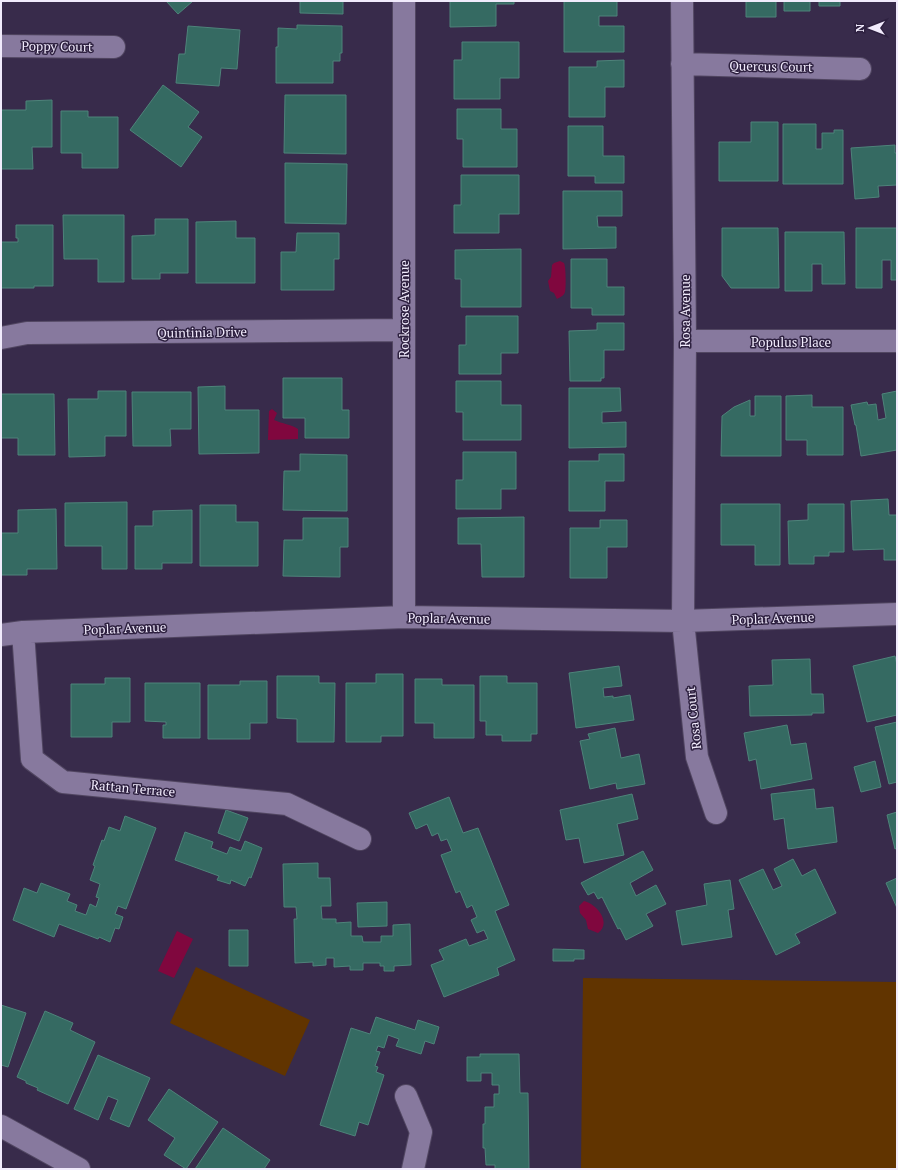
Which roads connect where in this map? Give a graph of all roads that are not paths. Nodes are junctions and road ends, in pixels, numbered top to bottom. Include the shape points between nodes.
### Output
1 (404, 1) edge
2 (682, 1) edge
3 (1, 46) edge
4 (114, 47) dead end
5 (682, 64) junction
6 (860, 69) dead end
7 (404, 330) junction
8 (1, 338) edge
9 (685, 341) junction
10 (897, 341) edge
11 (897, 614) edge
12 (404, 617) junction
13 (683, 620) junction
14 (23, 632) junction
15 (1, 635) edge
16 (716, 813) dead end
17 (360, 840) dead end
18 (406, 1096) dead end
19 (1, 1126) edge
20 (79, 1169) edge
21 (413, 1169) edge

1 - 7 street, Rockrose Avenue
2 - 5 street, Rosa Avenue
3 - 4 street, Poppy Court
5 - 6 street, Quercus Court
5 - 9 street, Rosa Avenue
7 - 8 street, Quintinia Drive via 27,334
7 - 12 street, Rockrose Avenue
9 - 10 street, Populus Place
9 - 13 street, Rosa Avenue
11 - 13 street, Poplar Avenue
12 - 13 street, Poplar Avenue
12 - 14 street, Poplar Avenue
13 - 16 street, Rosa Court via 697,758
14 - 15 street, Poplar Avenue
14 - 17 street, Rattan Terrace via 32,759 63,782 287,804
18 - 21 street via 421,1132
19 - 20 street

